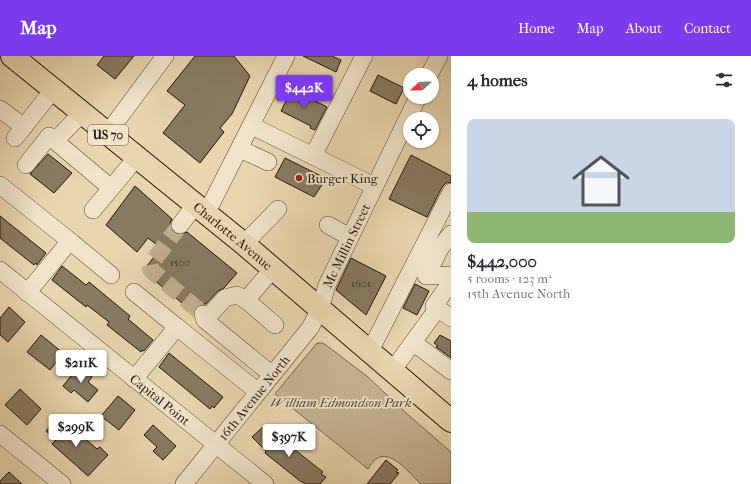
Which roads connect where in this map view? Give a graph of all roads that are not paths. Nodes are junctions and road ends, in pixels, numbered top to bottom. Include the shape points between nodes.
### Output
1 (5, 56) edge
2 (12, 56) edge
3 (165, 56) edge
4 (286, 56) edge
5 (364, 56) edge
6 (439, 56) edge
7 (0, 62) edge
8 (433, 68) edge
9 (53, 90) junction
10 (415, 104) edge
11 (0, 109) edge
12 (81, 114) junction
13 (252, 126) junction
14 (107, 134) junction
15 (55, 141) junction
16 (240, 149) junction
17 (313, 156) junction
18 (137, 157) junction
19 (268, 162) dead end
20 (26, 165) dead end
21 (0, 185) edge
22 (374, 186) junction
23 (111, 188) junction
24 (451, 192) edge
25 (201, 208) junction
26 (278, 209) dead end
27 (93, 210) dead end
28 (180, 225) tunnel mouth
29 (328, 225) dead end
30 (451, 234) edge
31 (350, 237) junction
32 (70, 241) junction
33 (244, 244) junction
34 (273, 269) junction
35 (0, 270) edge
36 (111, 275) dead end
37 (451, 275) edge
38 (451, 282) edge
39 (134, 292) dead end
40 (27, 293) junction
41 (246, 300) junction
42 (320, 309) junction
43 (444, 313) edge
44 (275, 325) dead end
45 (177, 326) junction
46 (414, 343) junction
47 (370, 351) junction
48 (392, 371) junction
49 (451, 371) edge
50 (271, 374) junction
51 (134, 379) junction
52 (257, 391) junction
53 (451, 421) edge
54 (0, 434) edge
55 (216, 445) junction
56 (62, 484) edge
57 (184, 484) edge
58 (265, 484) edge

1 - 7 street
2 - 9 main road, Charlotte Avenue / US 70
3 - 14 street
4 - 13 street
5 - 17 street
6 - 8 street
9 - 11 street via 20,133
9 - 12 main road, Charlotte Avenue / US 70
10 - 22 street, Mc Millin Street
12 - 14 main road, Charlotte Avenue / US 70
12 - 15 street
13 - 16 street
13 - 17 street
14 - 18 main road, Charlotte Avenue / US 70
15 - 20 street via 49,136
15 - 23 street
16 - 19 street
16 - 25 street
17 - 22 street
18 - 23 street
18 - 25 main road, Charlotte Avenue / US 70
21 - 32 street
22 - 31 street, Mc Millin Street
23 - 27 street
24 - 47 street
25 - 28 street
25 - 33 main road, Charlotte Avenue / US 70
26 - 33 street
29 - 31 street
30 - 37 street via 426,276
31 - 42 street, Mc Millin Street via 327,285
32 - 36 street
32 - 40 street
33 - 34 main road, Charlotte Avenue / US 70
34 - 41 street
34 - 42 main road, Charlotte Avenue / US 70
35 - 40 street, Capital Point
38 - 43 street via 434,306
39 - 45 street
40 - 51 street, Capital Point
41 - 44 street
41 - 50 street via 237,295 225,298 204,317
42 - 47 main road, Charlotte Avenue / US 70
42 - 50 street, 16th Avenue North via 310,328
43 - 46 street
45 - 51 street
45 - 52 street
46 - 48 street
46 - 49 street
47 - 48 main road, Charlotte Avenue / US 70
48 - 53 main road, Charlotte Avenue / US 70
50 - 52 street, 16th Avenue North
51 - 55 street, Capital Point
52 - 55 street, 16th Avenue North
54 - 56 street
55 - 57 street, 16th Avenue North
55 - 58 street, Capital Point

